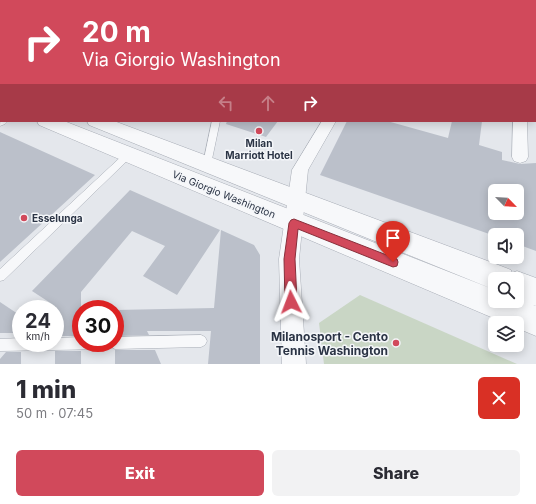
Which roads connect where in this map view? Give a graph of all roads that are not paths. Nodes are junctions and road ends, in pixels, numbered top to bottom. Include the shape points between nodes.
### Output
1 (48, 122) edge
2 (101, 122) edge
3 (216, 122) edge
4 (328, 122) edge
5 (520, 122) edge
6 (128, 155) junction
7 (520, 157) dead end
8 (207, 164) junction
9 (295, 211) junction
10 (488, 274) edge
11 (0, 276) edge
12 (524, 288) edge
13 (536, 292) edge
14 (536, 321) edge
15 (200, 341) dead end
16 (124, 343) edge
17 (72, 344) edge
18 (0, 345) edge
19 (294, 364) edge

1 - 6 street, Via Giorgio Washington
2 - 8 street, Via Giorgio Washington
3 - 8 lane
4 - 9 street via 300,170
5 - 7 street
6 - 9 street, Via Giorgio Washington
6 - 11 lane
8 - 9 street, Via Giorgio Washington
9 - 10 street, Via Giorgio Washington
9 - 14 street, Via Giorgio Washington
9 - 19 street via 289,272
12 - 13 street
15 - 16 lane
17 - 18 lane

